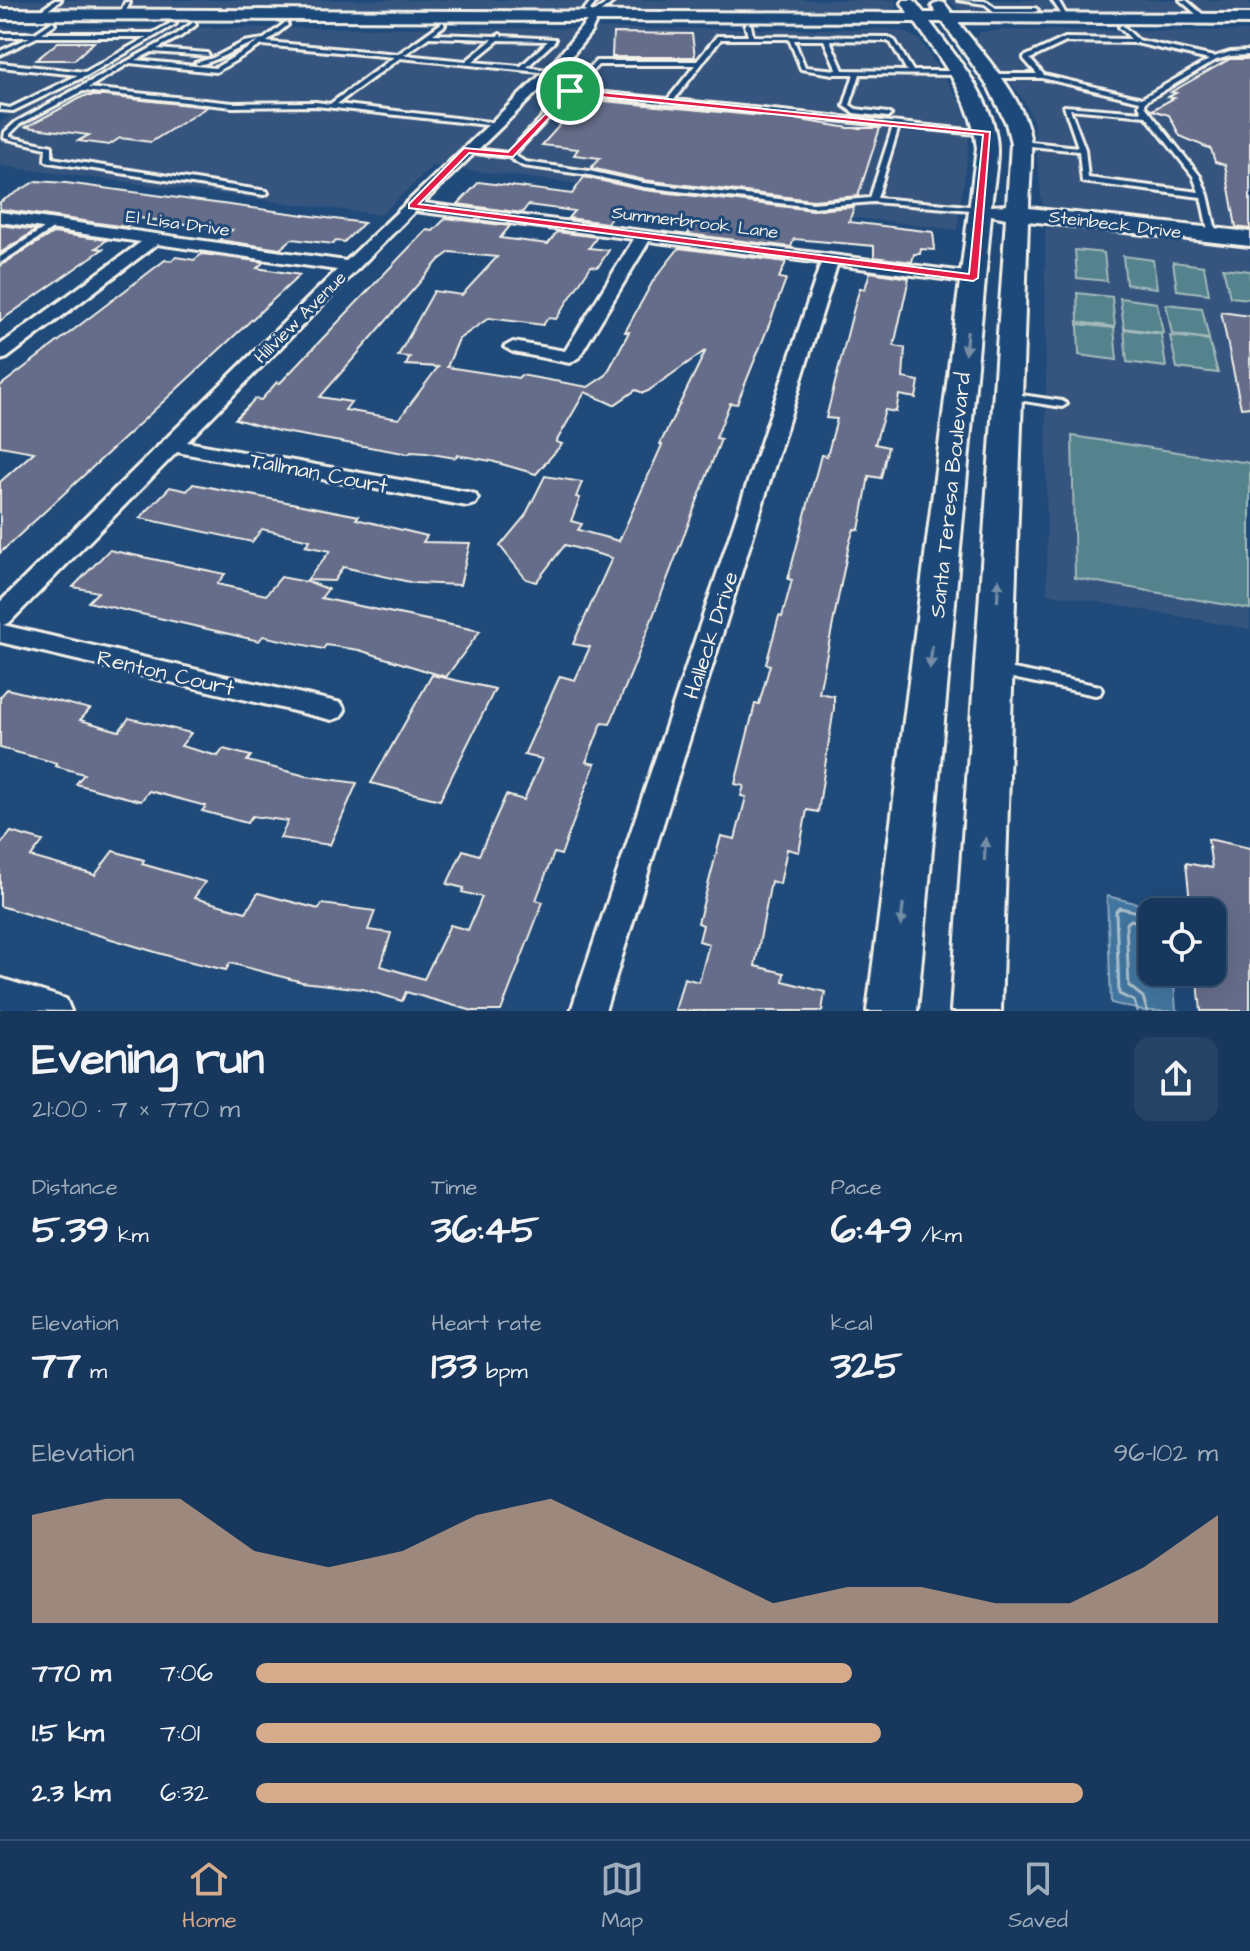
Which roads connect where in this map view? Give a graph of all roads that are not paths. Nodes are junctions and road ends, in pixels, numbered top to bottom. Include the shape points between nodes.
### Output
1 (58, 0) edge
2 (613, 0) edge
3 (907, 0) edge
4 (935, 0) edge
5 (961, 0) edge
6 (1055, 0) edge
7 (1183, 0) edge
8 (987, 10) edge
9 (594, 13) edge
10 (0, 14) edge
11 (947, 14) edge
12 (1066, 17) junction
13 (46, 19) junction
14 (1205, 19) junction
15 (1250, 19) edge
16 (862, 21) junction
17 (0, 23) edge
18 (173, 24) junction
19 (194, 24) junction
20 (286, 24) junction
21 (443, 24) junction
22 (1122, 27) junction
23 (1250, 27) edge
24 (926, 28) junction
25 (817, 30) dead end
26 (750, 31) junction
27 (0, 35) edge
28 (38, 35) junction
29 (158, 35) junction
30 (427, 35) junction
31 (489, 36) junction
32 (500, 36) junction
33 (791, 38) junction
34 (823, 38) junction
35 (1136, 41) junction
36 (264, 42) junction
37 (151, 50) junction
38 (0, 53) edge
39 (1250, 53) edge
40 (207, 55) dead end
41 (399, 56) junction
42 (138, 57) junction
43 (976, 57) junction
44 (1214, 59) junction
45 (129, 61) junction
46 (458, 62) junction
47 (467, 63) junction
48 (699, 63) junction
49 (0, 67) edge
50 (523, 68) junction
51 (550, 71) junction
52 (841, 72) junction
53 (857, 73) junction
54 (911, 73) junction
55 (955, 73) junction
56 (86, 74) junction
57 (990, 76) junction
58 (1042, 76) junction
59 (534, 88) junction
60 (82, 89) junction
61 (570, 91) junction
62 (1143, 100) junction
63 (669, 102) junction
64 (331, 106) junction
65 (0, 108) edge
66 (1149, 114) junction
67 (888, 115) dead end
68 (923, 118) dead end
69 (496, 124) junction
70 (896, 125) junction
71 (929, 129) junction
72 (987, 133) junction
73 (1021, 143) junction
74 (1082, 149) junction
75 (467, 150) junction
76 (510, 155) junction
77 (264, 193) dead end
78 (1204, 195) junction
79 (873, 200) junction
80 (412, 206) junction
81 (980, 209) junction
82 (1018, 213) junction
83 (0, 217) edge
84 (55, 225) junction
85 (1213, 235) junction
86 (644, 236) junction
87 (1250, 239) edge
88 (153, 240) junction
89 (831, 259) junction
90 (0, 261) edge
91 (351, 267) junction
92 (973, 278) junction
93 (513, 347) dead end
94 (0, 354) edge
95 (1008, 396) junction
96 (1062, 404) dead end
97 (170, 445) junction
98 (467, 499) dead end
99 (0, 617) edge
100 (0, 633) edge
101 (995, 670) junction
102 (1095, 690) dead end
103 (332, 710) dead end
104 (0, 994) edge
105 (54, 1011) edge
106 (588, 1011) edge
107 (892, 1011) edge
108 (976, 1011) edge

1 - 13 lane
2 - 9 lane
3 - 16 main road via 896,12
3 - 24 main road, Santa Teresa Boulevard
4 - 11 main road
5 - 8 lane
6 - 12 lane
7 - 14 lane
8 - 11 main road
8 - 11 main road
8 - 12 main road
8 - 22 main road
8 - 43 main road via 972,35
9 - 13 main road via 124,9
9 - 16 main road
9 - 21 main road
9 - 26 main road
9 - 51 street, Hillview Avenue via 578,43
10 - 13 main road
11 - 24 main road
11 - 43 main road
12 - 14 main road
13 - 17 main road
13 - 18 main road
13 - 28 lane
14 - 15 main road
16 - 24 main road
16 - 24 main road via 905,31
16 - 26 main road
18 - 19 main road
18 - 29 lane
19 - 20 main road
19 - 37 lane
20 - 21 main road
20 - 36 lane
21 - 30 lane
22 - 23 main road
22 - 35 lane
24 - 55 main road, Santa Teresa Boulevard
25 - 34 lane
26 - 33 lane
26 - 48 lane via 719,37
27 - 28 lane
28 - 29 lane
28 - 38 lane
29 - 56 lane
30 - 31 lane
30 - 41 lane
31 - 32 lane
31 - 46 lane
32 - 47 lane
32 - 50 lane via 553,40
33 - 34 lane
33 - 52 lane via 803,68
34 - 52 lane
34 - 54 lane via 888,39
35 - 44 lane
35 - 58 lane via 1065,40 1026,58
36 - 41 lane
36 - 42 lane via 248,41 207,63
36 - 45 lane via 216,70
37 - 40 lane
37 - 42 lane
39 - 44 lane
41 - 46 lane
41 - 64 lane
42 - 45 lane
43 - 57 main road
44 - 62 lane
45 - 60 lane
46 - 47 lane
47 - 50 lane
48 - 61 lane via 596,63
48 - 63 lane
49 - 56 lane
50 - 51 lane
51 - 59 street, Hillview Avenue
52 - 53 lane
53 - 54 lane
53 - 67 lane via 847,106
54 - 55 lane
55 - 72 main road, Santa Teresa Boulevard
56 - 65 lane via 11,110
57 - 58 lane
57 - 73 main road
58 - 62 lane
59 - 61 lane
59 - 69 street, Hillview Avenue
60 - 64 lane via 233,105
60 - 77 lane via 18,123 7,138 50,147 48,160 57,162
61 - 63 lane
61 - 76 lane
62 - 66 lane
63 - 70 lane
64 - 69 lane
66 - 74 lane via 1066,107
66 - 78 lane via 1185,159
68 - 71 lane via 931,123
69 - 75 street, Hillview Avenue
70 - 71 lane
70 - 79 lane
71 - 72 lane
72 - 81 main road, Santa Teresa Boulevard
73 - 74 lane
73 - 82 main road
74 - 78 lane via 1085,180
75 - 76 lane
75 - 80 street, Hillview Avenue
76 - 79 lane via 523,164 644,185 813,205
78 - 85 lane
79 - 81 lane
80 - 86 street, Summerbrook Lane
80 - 91 street, Hillview Avenue
81 - 82 main road, Steinbeck Drive
81 - 92 main road, Santa Teresa Boulevard
82 - 85 main road, Steinbeck Drive
82 - 95 main road
83 - 84 street, El Lisa Drive
84 - 88 street, El Lisa Drive
84 - 90 lane
85 - 87 main road, Steinbeck Drive
86 - 89 street, Summerbrook Lane
86 - 93 street via 570,357
88 - 91 street, El Lisa Drive
88 - 94 street
89 - 92 street, Summerbrook Lane
89 - 106 street, Halleck Drive
91 - 97 street, Hillview Avenue
92 -> 107 main road, Santa Teresa Boulevard
95 - 96 lane
101 -> 95 main road
97 - 98 street, Tallman Court
97 - 99 street, Hillview Avenue
100 - 103 street, Renton Court
101 - 102 lane
108 -> 101 main road
104 - 105 street

